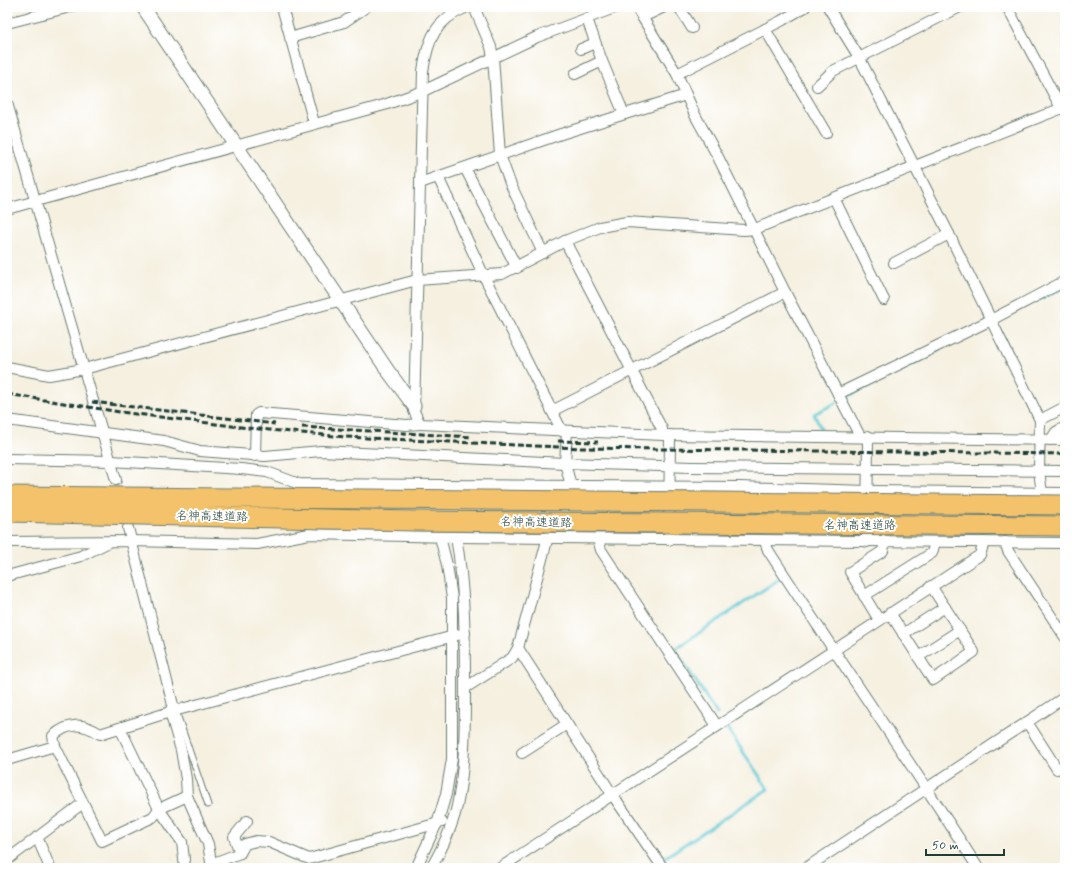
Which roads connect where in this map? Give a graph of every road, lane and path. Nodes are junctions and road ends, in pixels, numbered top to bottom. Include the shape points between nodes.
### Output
1 (70, 7) edge
2 (143, 7) edge
3 (282, 7) edge
4 (366, 7) edge
5 (467, 7) edge
6 (474, 7) edge
7 (617, 7) edge
8 (636, 7) edge
9 (664, 7) edge
10 (679, 7) edge
11 (805, 7) edge
12 (828, 7) edge
13 (960, 7) edge
14 (1007, 7) edge
15 (643, 17) junction
16 (587, 19) junction
17 (7, 23) edge
18 (692, 28) dead end
19 (765, 29) junction
20 (290, 38) junction
21 (595, 43) junction
22 (581, 49) dead end
23 (493, 57) junction
24 (860, 59) junction
25 (602, 61) junction
26 (575, 74) dead end
27 (677, 74) junction
28 (817, 86) dead end
29 (421, 92) junction
30 (686, 95) junction
31 (7, 103) edge
32 (1063, 107) edge
33 (624, 114) junction
34 (314, 123) junction
35 (826, 134) dead end
36 (238, 146) junction
37 (500, 155) junction
38 (915, 166) junction
39 (465, 168) junction
40 (438, 177) junction
41 (420, 183) junction
42 (834, 198) junction
43 (34, 201) junction
44 (7, 209) edge
45 (754, 229) junction
46 (949, 234) junction
47 (565, 241) junction
48 (543, 252) junction
49 (894, 263) dead end
50 (516, 268) junction
51 (484, 276) junction
52 (416, 280) junction
53 (1065, 281) edge
54 (785, 292) junction
55 (341, 300) junction
56 (884, 300) dead end
57 (990, 320) junction
58 (7, 367) edge
59 (84, 369) junction
60 (631, 370) junction
61 (838, 394) junction
62 (414, 406) junction
63 (1065, 407) edge
64 (552, 411) junction
65 (7, 420) edge
66 (1040, 420) junction
67 (420, 424) junction
68 (1065, 427) edge
69 (564, 431) junction
70 (103, 433) junction
71 (667, 435) junction
72 (864, 436) junction
73 (1046, 439) junction
74 (1065, 440) edge
75 (255, 456) junction
76 (7, 459) edge
77 (111, 461) junction
78 (565, 463) junction
79 (670, 467) junction
80 (868, 469) junction
81 (1039, 471) junction
82 (1065, 471) edge
83 (116, 480) dead end
84 (573, 486) junction
85 (670, 486) junction
86 (868, 491) junction
87 (1042, 493) junction
88 (1065, 493) edge
89 (7, 496) edge
90 (1065, 505) edge
91 (7, 512) edge
92 (1065, 526) edge
93 (128, 528) dead end
94 (440, 537) junction
95 (456, 537) junction
96 (548, 537) junction
97 (576, 538) junction
98 (598, 539) junction
99 (669, 540) junction
100 (111, 541) junction
101 (131, 541) junction
102 (764, 541) junction
103 (7, 542) edge
104 (868, 542) junction
105 (885, 542) junction
106 (935, 542) junction
107 (984, 542) junction
108 (1005, 542) junction
109 (1065, 543) edge
110 (7, 576) edge
111 (931, 586) junction
112 (864, 596) junction
113 (945, 607) junction
114 (890, 613) junction
115 (879, 620) junction
116 (960, 630) junction
117 (465, 633) junction
118 (903, 634) junction
119 (453, 635) junction
120 (1065, 637) edge
121 (518, 648) junction
122 (832, 650) junction
123 (918, 657) junction
124 (465, 688) junction
125 (1065, 697) edge
126 (173, 711) junction
127 (1027, 722) junction
128 (567, 724) junction
129 (717, 726) junction
130 (120, 728) junction
131 (55, 746) junction
132 (522, 753) dead end
133 (7, 760) edge
134 (1057, 769) dead end
135 (926, 787) junction
136 (612, 794) junction
137 (187, 796) junction
138 (83, 803) junction
139 (208, 805) dead end
140 (160, 810) junction
141 (248, 821) dead end
142 (438, 821) junction
143 (452, 823) junction
144 (37, 837) junction
145 (240, 853) junction
146 (7, 860) edge
147 (212, 866) edge
148 (50, 868) edge
149 (185, 868) edge
150 (416, 868) edge
151 (431, 868) edge
152 (500, 868) edge
153 (663, 868) edge
154 (806, 868) edge
155 (978, 868) edge

1 - 17 street
2 - 36 street
3 - 20 street
4 - 20 street via 344,22
5 - 29 street via 456,12 437,28 427,46
6 - 23 street
7 - 16 street
8 - 15 street
9 - 15 street
10 - 18 street
11 - 19 street
12 - 24 street
13 - 24 street
14 - 32 street
15 - 27 street
16 - 21 street
16 - 23 street
19 - 27 street
19 - 35 street
20 - 34 street
21 - 22 street
21 - 25 street
23 - 29 street
23 - 37 street
24 - 28 street via 834,71
24 - 38 street
25 - 26 street
25 - 33 street
27 - 30 street
29 - 34 street via 384,105
29 - 41 street
30 - 33 street
30 - 45 street
31 - 43 street
32 - 38 street
33 - 37 street
34 - 36 street
36 - 43 street
36 - 55 street
37 - 39 street
37 - 48 street
38 - 42 street
38 - 46 street
39 - 40 street
39 - 50 street
40 - 41 street
40 - 51 street
41 - 52 street
42 - 45 street
42 - 56 street
43 - 44 street
43 - 59 street
45 - 47 street via 627,222 600,227
45 - 54 street
46 - 49 street
46 - 57 street
47 - 48 street
47 - 60 street
48 - 50 street
50 - 51 street via 502,274
51 - 52 street
51 - 64 street
52 - 55 street
52 - 62 street
53 - 57 street
54 - 60 street
54 - 61 street
55 - 59 street
55 - 62 street
57 - 61 street
57 - 66 street
58 - 59 street via 49,375
59 - 70 street
60 - 64 street
60 - 71 street
61 - 72 street
62 - 67 street
63 - 66 street
64 - 69 street
65 - 70 street
66 - 73 street
67 - 69 street
67 - 75 street via 259,413 256,415
68 - 73 street
69 - 71 street
69 - 78 street
70 - 75 street via 164,441 200,452
70 - 77 street
71 - 72 street
71 - 79 street
72 - 73 street
72 - 80 street
73 - 74 street
73 - 81 street
75 - 78 street via 321,451
76 - 77 street
77 - 83 street
77 - 84 street via 267,472 299,484
78 - 79 street
78 - 84 street
79 - 80 street
79 - 85 street
80 - 81 street
80 - 86 street
81 - 82 street
81 - 87 street
84 - 85 street
84 - 97 street
85 - 86 street
85 - 99 street
86 - 87 street
86 - 104 street
87 - 88 street
89 - 90 highway, 名神高速道路, bridge
91 - 92 highway, 名神高速道路, bridge via 413,521
93 - 101 street
94 - 95 street
94 - 101 street via 309,534 257,544
94 - 119 street via 452,598
95 - 96 street
95 - 117 street via 461,568
96 - 97 street
96 - 121 street
97 - 98 street
98 - 99 street
98 - 129 street via 601,550
99 - 102 street
100 - 101 street
100 - 103 street
100 - 110 street via 81,556
101 - 126 street
102 - 104 street
102 - 122 street
104 - 105 street
105 - 106 street
105 - 112 street via 883,551 850,572
106 - 107 street
106 - 112 street via 932,553
107 - 108 street
107 - 111 street via 980,554
108 - 109 street
108 - 120 street via 1008,551
111 - 113 street
111 - 114 street
112 - 115 street
113 - 116 street
113 - 118 street
114 - 115 street
114 - 118 street
115 - 122 street
116 - 123 street
116 - 123 street via 974,652 933,680
117 - 119 street
117 - 124 street
118 - 123 street
119 - 126 street
119 - 142 street via 452,759
121 - 124 street via 512,658
121 - 128 street
122 - 129 street
122 - 135 street
124 - 143 street via 463,758
125 - 127 street
126 - 130 street
126 - 137 street
126 - 139 lane
127 - 134 street
127 - 135 street
128 - 132 street
128 - 136 street
129 - 136 street
130 - 131 street via 100,734 81,724 71,726 54,736
130 - 140 street
131 - 133 street
131 - 138 street
135 - 154 street
135 - 155 street
136 - 152 street
136 - 153 street
137 - 140 street
137 - 147 street via 208,844
138 - 140 street via 102,841 153,817
138 - 144 street
140 - 149 street via 182,842
141 - 145 street via 234,837
142 - 143 street
142 - 145 street via 309,859 269,842 256,840 245,844
142 - 150 street
143 - 151 street
144 - 146 street
144 - 148 street
145 - 147 street

